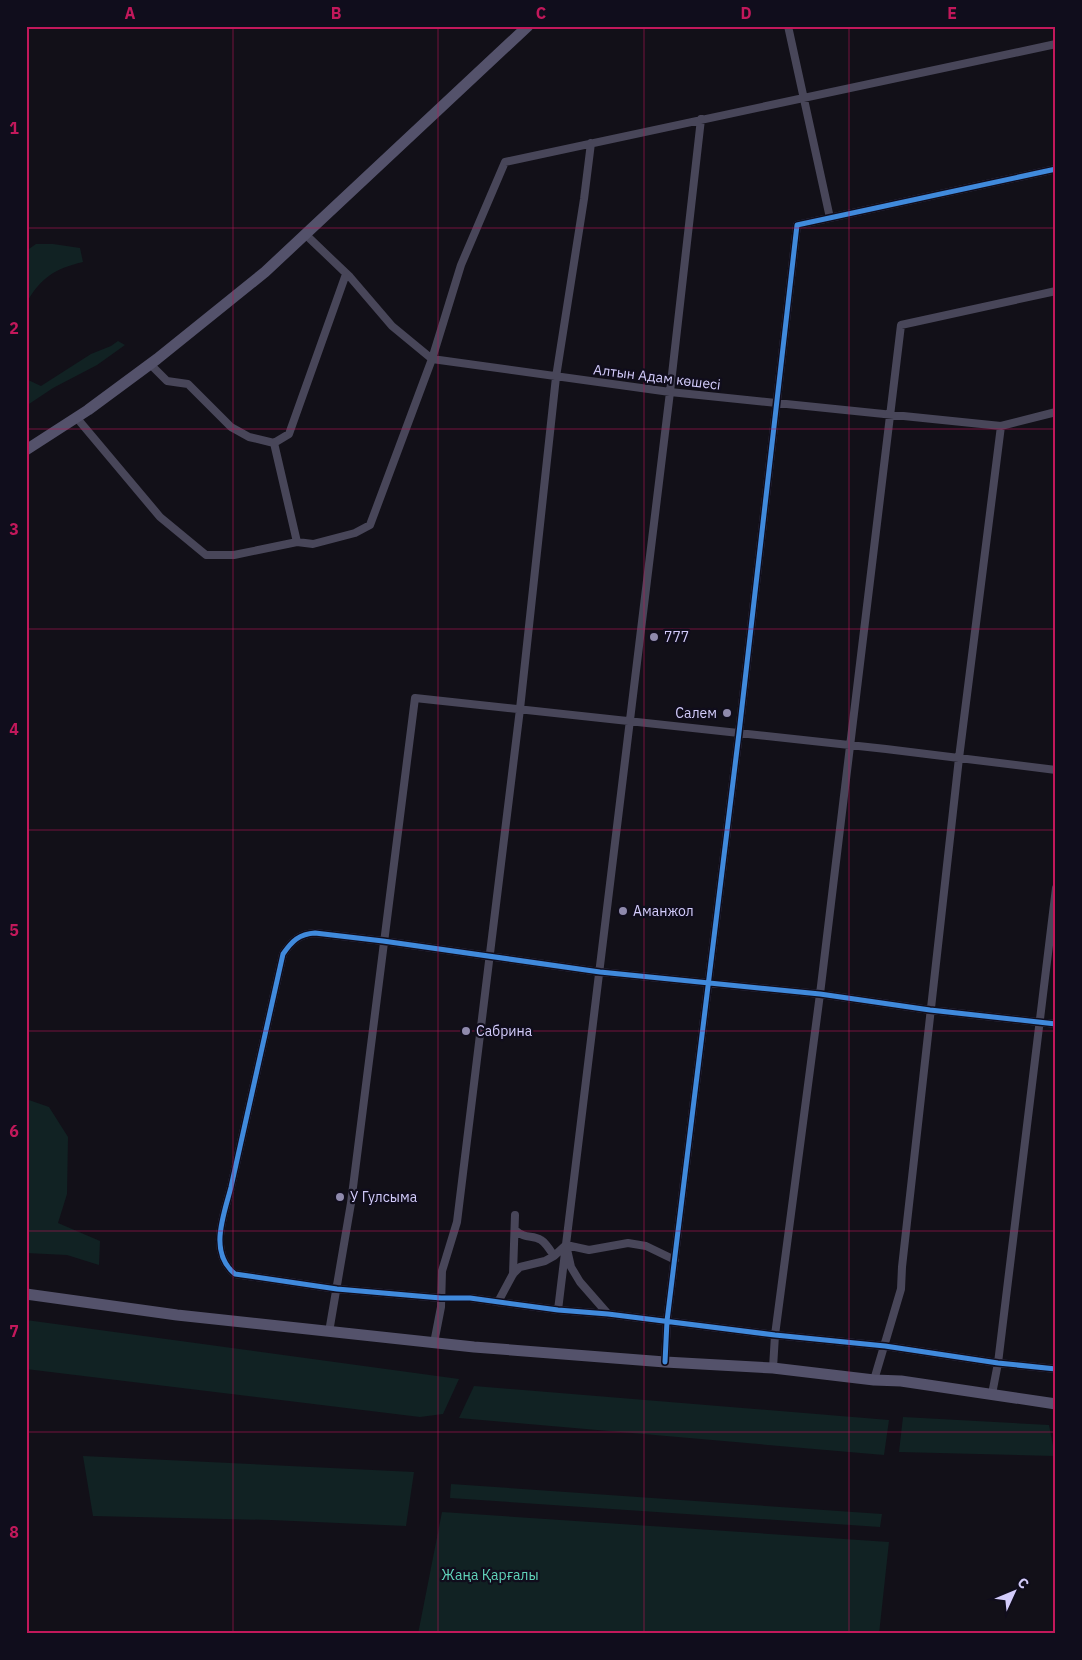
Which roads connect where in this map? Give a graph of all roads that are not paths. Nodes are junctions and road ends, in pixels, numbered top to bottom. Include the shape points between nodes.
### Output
1 (528, 26) edge
2 (788, 26) edge
3 (1056, 44) edge
4 (803, 98) junction
5 (701, 119) junction
6 (591, 143) junction
7 (1056, 169) edge
8 (830, 218) junction
9 (305, 234) junction
10 (346, 274) junction
11 (1056, 291) edge
12 (432, 359) junction
13 (150, 364) junction
14 (556, 377) junction
15 (670, 392) junction
16 (776, 403) junction
17 (1056, 412) edge
18 (889, 414) junction
19 (76, 418) junction
20 (1001, 426) junction
21 (274, 443) junction
22 (26, 450) edge
23 (297, 542) junction
24 (520, 709) junction
25 (630, 721) junction
26 (739, 733) junction
27 (850, 745) junction
28 (959, 758) junction
29 (1056, 770) edge
30 (1056, 888) edge
31 (383, 941) junction
32 (490, 957) junction
33 (600, 972) junction
34 (709, 984) junction
35 (820, 994) junction
36 (930, 1010) junction
37 (1040, 1023) junction
38 (1056, 1024) edge
39 (515, 1215) dead end
40 (515, 1230) junction
41 (566, 1245) junction
42 (554, 1256) junction
43 (675, 1260) junction
44 (514, 1274) junction
45 (337, 1288) junction
46 (26, 1294) edge
47 (442, 1298) junction
48 (498, 1302) junction
49 (558, 1310) junction
50 (608, 1314) junction
51 (667, 1321) junction
52 (329, 1332) junction
53 (775, 1335) junction
54 (434, 1343) junction
55 (884, 1346) junction
56 (665, 1362) junction
57 (998, 1363) junction
58 (773, 1368) junction
59 (1056, 1369) edge
60 (874, 1380) junction
61 (992, 1394) junction
62 (1056, 1404) edge

1 - 9 main road
2 - 4 street
3 - 4 street
4 - 5 street
4 - 8 street
5 - 6 street
5 - 15 street
6 - 12 street via 505,162 461,265
6 - 14 street
7 - 8 street
8 - 16 street via 797,225
9 - 10 street
9 - 13 main road via 265,272
10 - 12 street via 392,326
10 - 21 street via 289,434
11 - 18 street via 901,324
12 - 14 street, Алтын Адам көшесі
12 - 23 street via 370,524 355,533 313,544
13 - 19 main road
13 - 21 street via 166,380 188,384 231,427 249,438
14 - 15 street, Алтын Адам көшесі
14 - 24 street
15 - 16 street, Алтын Адам көшесі
15 - 25 street
16 - 18 street, Алтын Адам көшесі
16 - 26 street
17 - 20 street, Алтын Адам көшесі
18 - 20 street, Алтын Адам көшесі
18 - 27 street
19 - 22 main road
19 - 23 street via 160,517 206,555 234,555
20 - 28 street
21 - 23 street
24 - 25 street
24 - 31 street via 415,698
24 - 32 street
25 - 26 street
25 - 33 street
26 - 27 street
26 - 34 street
27 - 28 street
27 - 35 street
28 - 29 street
28 - 36 street
30 - 37 street
31 - 32 street
31 - 45 street via 351,1203
31 - 45 street via 305,934 292,940 283,954 221,1225 220,1252 227,1267 235,1274
32 - 33 street
32 - 47 street via 457,1222 442,1271
33 - 34 street
33 - 41 street
34 - 35 street
34 - 43 street
35 - 36 street
35 - 53 street
36 - 37 street
36 - 55 street via 901,1289
37 - 38 street
37 - 57 street
39 - 40 street
40 - 42 street via 521,1235 541,1240
40 - 44 street
41 - 42 street
41 - 43 street via 590,1250 628,1243 646,1246
41 - 49 street
41 - 50 street via 571,1266 580,1282
42 - 44 street via 520,1267
43 - 51 street
44 - 48 street
45 - 47 street
45 - 52 street
46 - 52 main road via 148,1312
47 - 48 street
47 - 54 street
48 - 49 street
49 - 50 street
50 - 51 street
51 - 53 street
51 - 56 street
52 - 54 main road
53 - 55 street
53 - 58 street
54 - 56 main road
55 - 57 street
55 - 60 street
56 - 58 main road
57 - 59 street
57 - 61 street
58 - 60 main road
60 - 61 main road
61 - 62 main road

